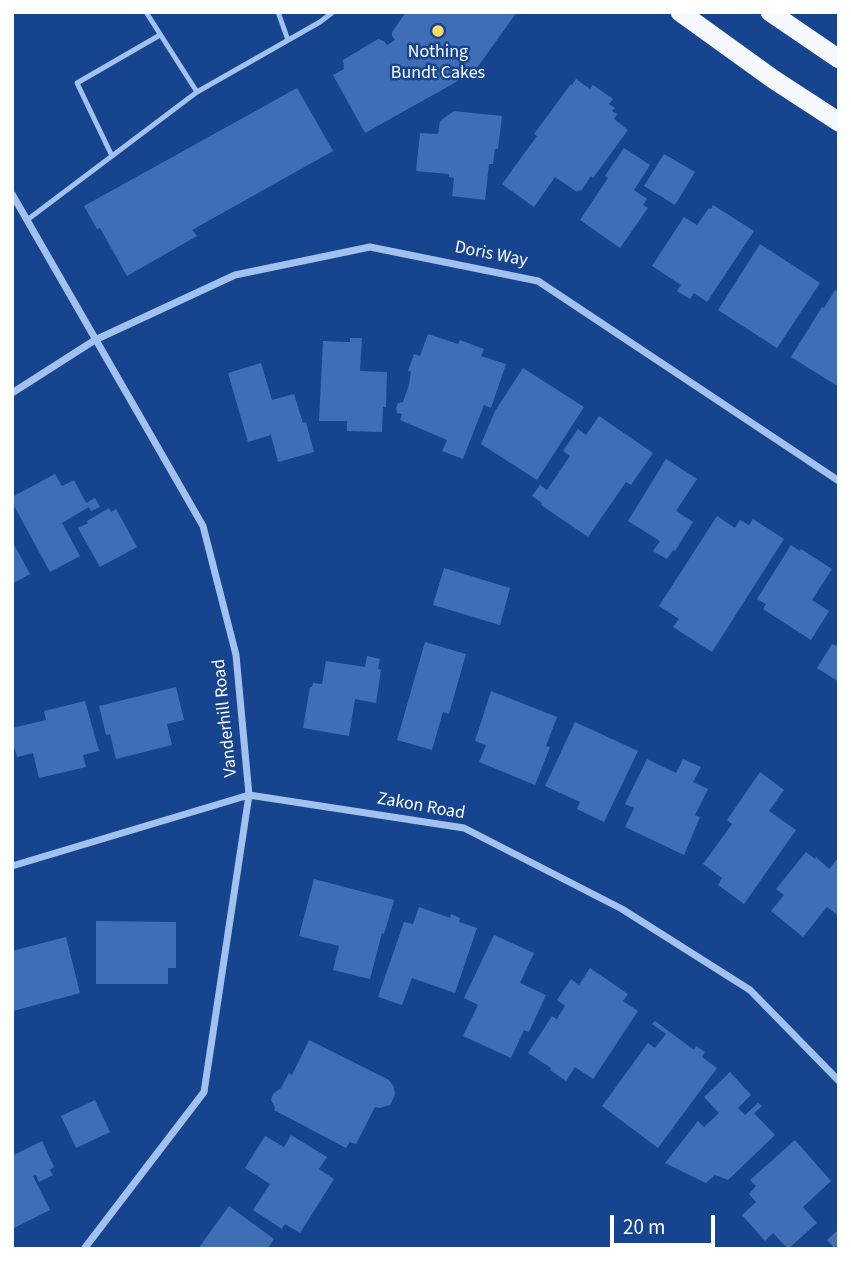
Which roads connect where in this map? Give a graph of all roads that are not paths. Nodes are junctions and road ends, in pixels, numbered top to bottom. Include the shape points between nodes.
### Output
1 (146, 12) edge
2 (278, 12) edge
3 (333, 12) edge
4 (680, 12) edge
5 (770, 12) edge
6 (160, 34) junction
7 (288, 40) junction
8 (839, 59) edge
9 (197, 92) junction
10 (839, 122) edge
11 (112, 156) junction
12 (12, 194) edge
13 (27, 220) junction
14 (95, 340) junction
15 (12, 393) edge
16 (839, 481) edge
17 (249, 795) junction
18 (12, 866) edge
19 (839, 1081) edge
20 (84, 1249) edge

1 - 6 lane
2 - 7 lane
3 - 7 lane
4 - 10 highway
5 - 8 highway
6 - 9 lane
6 - 11 lane via 77,83
7 - 9 lane
9 - 11 lane
11 - 13 lane
12 - 13 street, Vanderhill Road
13 - 14 street, Vanderhill Road
14 - 15 street, Doris Way
14 - 16 street, Doris Way via 235,275 370,247 538,281
14 - 17 street, Vanderhill Road via 203,526 236,656
17 - 18 street, Zakon Road
17 - 19 street, Zakon Road via 464,828 622,909 750,990
17 - 20 street, Vanderhill Road via 204,1092

